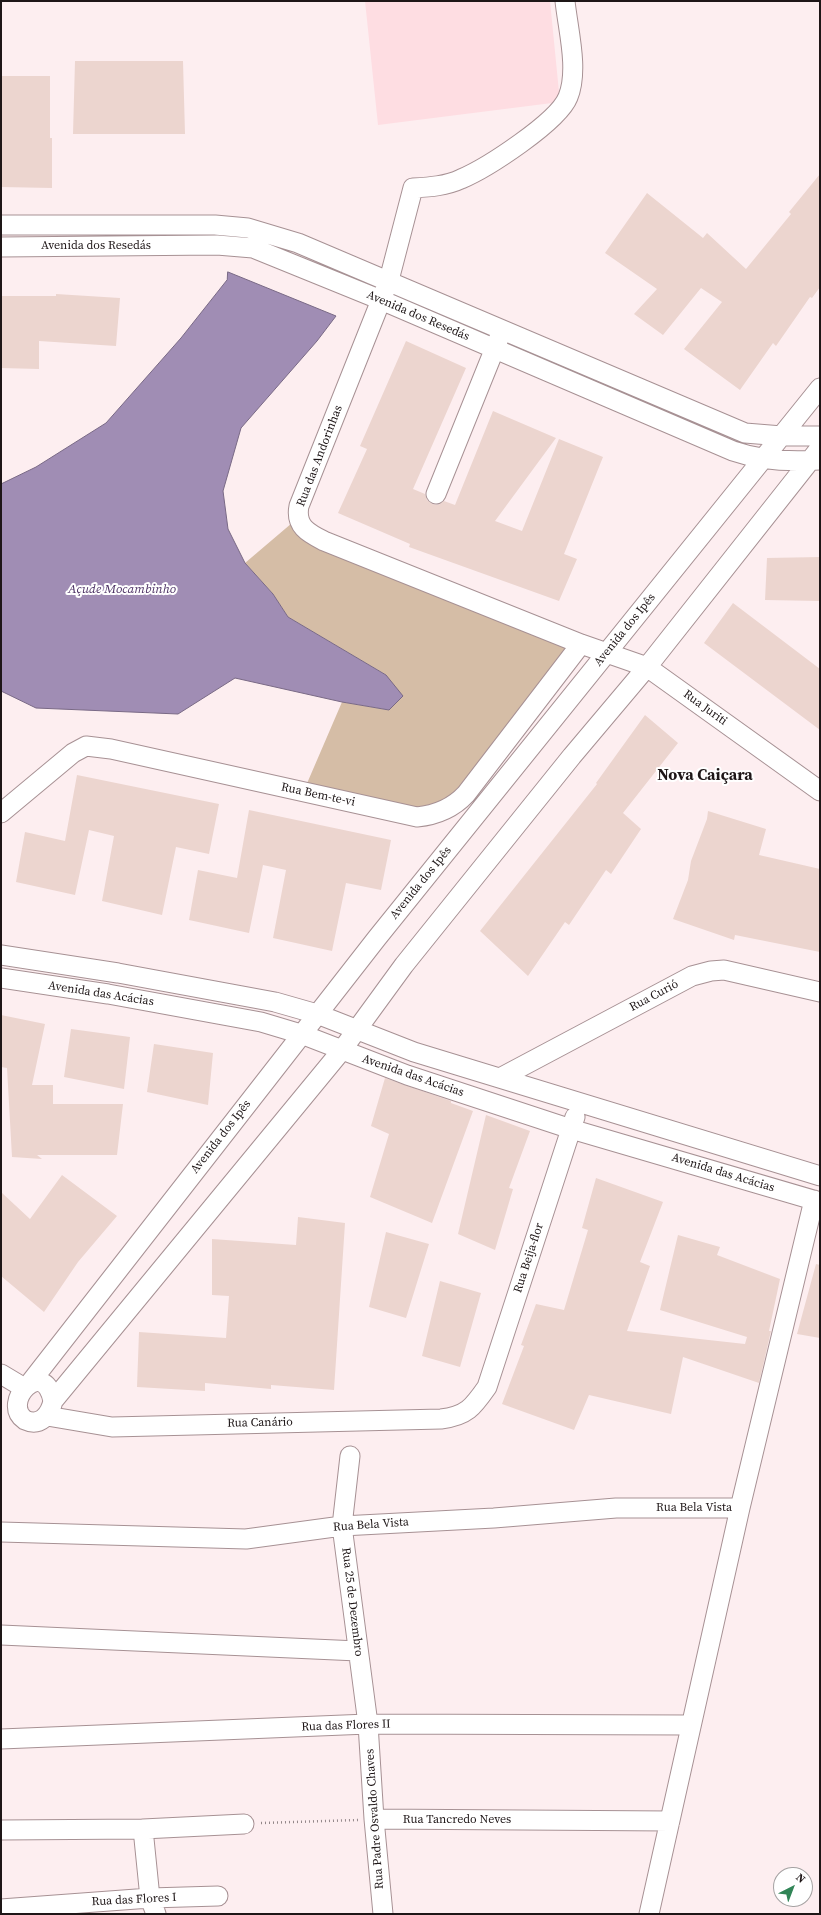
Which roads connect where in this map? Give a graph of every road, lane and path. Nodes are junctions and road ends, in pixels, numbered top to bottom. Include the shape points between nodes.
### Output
1 (565, 1) edge
2 (1, 225) edge
3 (1, 247) edge
4 (389, 280) junction
5 (381, 300) junction
6 (502, 329) junction
7 (495, 349) junction
8 (820, 388) edge
9 (782, 436) junction
10 (820, 436) edge
11 (817, 456) edge
12 (764, 457) junction
13 (436, 494) dead end
14 (581, 644) junction
15 (607, 652) junction
16 (647, 667) junction
17 (820, 790) edge
18 (1, 813) edge
19 (1, 954) edge
20 (1, 978) edge
21 (820, 992) edge
22 (317, 1014) junction
23 (356, 1030) junction
24 (301, 1034) junction
25 (342, 1050) junction
26 (500, 1078) junction
27 (579, 1103) junction
28 (571, 1129) junction
29 (820, 1176) edge
30 (817, 1201) edge
31 (1, 1374) edge
32 (26, 1384) junction
33 (471, 1408) joint
34 (50, 1409) junction
35 (350, 1456) dead end
36 (740, 1508) junction
37 (342, 1526) junction
38 (1, 1532) edge
39 (1, 1635) edge
40 (358, 1651) junction
41 (368, 1724) junction
42 (690, 1725) junction
43 (1, 1739) edge
44 (374, 1819) junction
45 (670, 1821) junction
46 (244, 1824) joint
47 (143, 1828) junction
48 (1, 1830) edge
49 (218, 1896) dead end
50 (153, 1906) edge
51 (1, 1909) edge
52 (383, 1914) edge
53 (649, 1914) edge

1 - 4 street, Rua das Andorinhas via 573,70 570,91 562,108 509,152 461,179 438,186 413,188
2 - 4 street, Avenida dos Resedás via 156,224 248,228 298,243
3 - 5 street, Avenida dos Resedás via 240,246 267,253
4 - 5 street, Rua das Andorinhas
4 - 6 street, Avenida dos Resedás
5 - 7 street, Avenida dos Resedás
5 - 14 street, Rua das Andorinhas via 299,506 298,516 302,527 306,532 324,541
6 - 7 street
6 - 9 street, Avenida dos Resedás via 745,433
7 - 12 street, Avenida dos Resedás via 733,451 748,456
7 - 13 street
8 - 9 street, Avenida dos Ipês
9 - 10 street, Avenida dos Resedás
9 - 12 street, Avenida dos Ipês
11 - 12 street, Avenida dos Resedás
11 - 16 street
12 - 15 street, Avenida dos Ipês
14 - 15 street, Rua Juriti
14 - 18 street, Rua Bem-te-vi via 466,794 450,807 429,816 417,817 111,749 86,746 73,753
15 - 16 street, Rua Juriti
15 - 22 street, Avenida dos Ipês
16 - 17 street, Rua Juriti
16 - 23 street via 404,965
19 - 22 street, Avenida das Acácias via 275,1002
20 - 24 street, Avenida das Acácias via 108,994 261,1022
21 - 26 street, Rua Curió via 741,972 711,971 692,976
22 - 23 street, Avenida das Acácias
22 - 24 street, Avenida dos Ipês
23 - 25 street
23 - 26 street, Avenida das Acácias via 414,1052
24 - 25 street, Avenida das Acácias
24 - 32 street, Avenida dos Ipês
25 - 28 street, Avenida das Acácias via 407,1075
25 - 34 street
26 - 27 street, Avenida das Acácias
27 - 28 street, Rua Beija-flor
27 - 29 street, Avenida das Acácias
28 - 30 street, Avenida das Acácias
28 - 33 street, Rua Beija-flor via 488,1387
30 - 36 street
31 - 32 street
32 - 34 street via 37,1383 48,1389
32 - 34 street, Avenida dos Ipês via 13,1398 13,1406 19,1417 30,1422 42,1420
33 - 34 street, Rua Canário via 456,1417 441,1419 112,1427
35 - 37 street, Rua 25 de Dezembro
36 - 37 street, Rua Bela Vista via 616,1508
36 - 42 street
37 - 38 street, Rua Bela Vista via 246,1539
37 - 40 street, Rua 25 de Dezembro
39 - 40 street
40 - 41 street, Rua 25 de Dezembro
41 - 42 street, Rua das Flores II
41 - 43 street, Rua das Flores II
41 - 44 street, Rua Padre Osvaldo Chaves
42 - 45 street
44 - 45 street, Rua Tancredo Neves
44 - 46 path
44 - 52 street, Rua Padre Osvaldo Chaves
45 - 53 street
46 - 47 street
47 - 48 street
47 - 50 street
49 - 50 street, Rua das Flores I
50 - 51 street, Rua das Flores I

